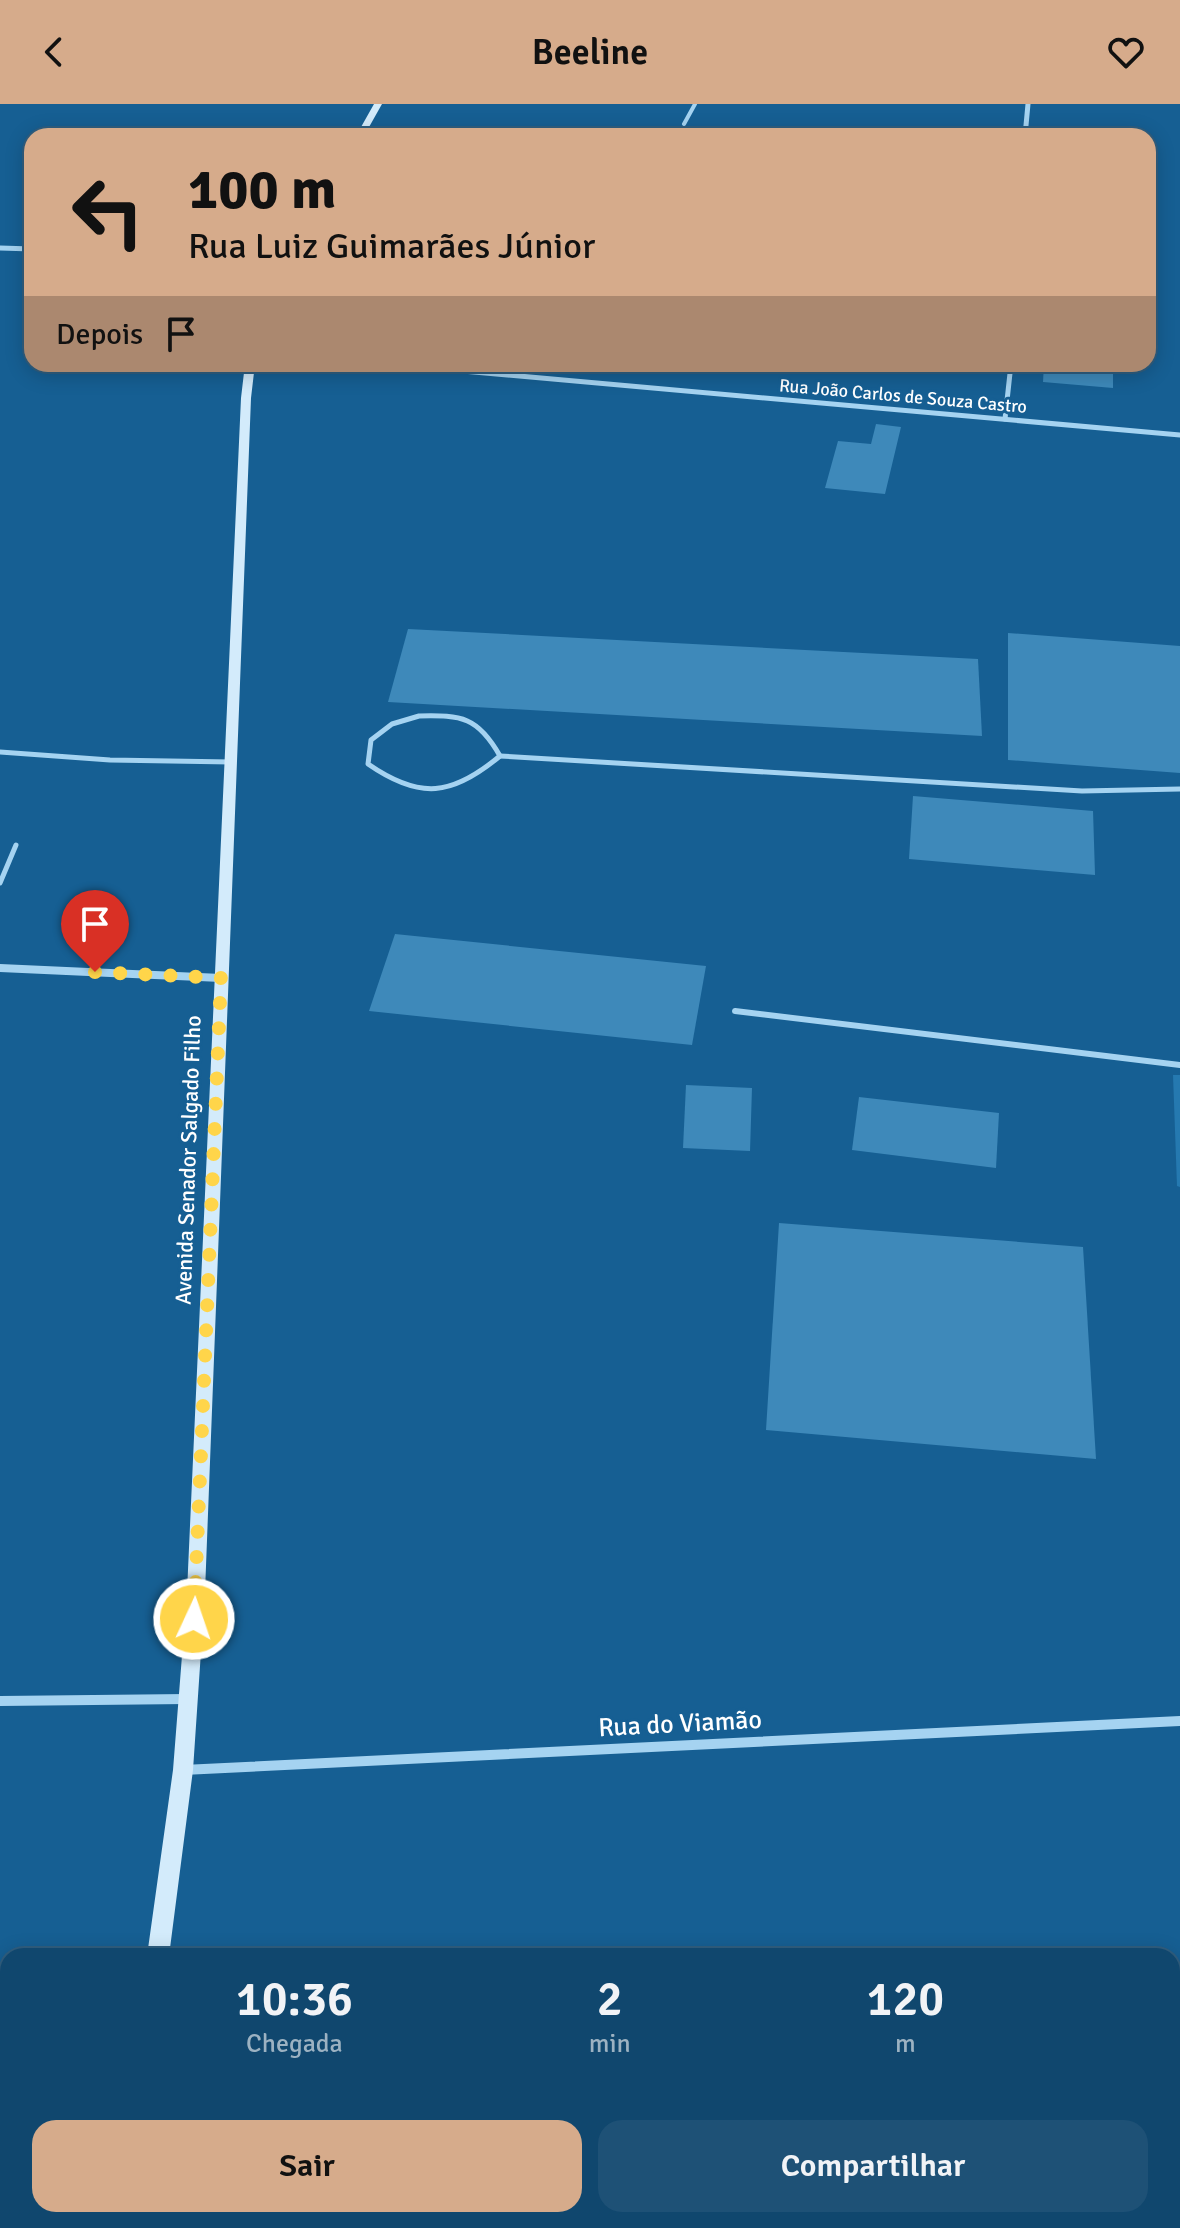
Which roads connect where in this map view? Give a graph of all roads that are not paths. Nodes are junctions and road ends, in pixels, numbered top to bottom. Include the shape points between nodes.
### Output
1 (378, 104) edge
2 (695, 104) edge
3 (1028, 104) edge
4 (684, 124) dead end
5 (364, 128) edge
6 (1026, 128) edge
7 (0, 248) edge
8 (24, 249) edge
9 (249, 372) edge
10 (474, 372) edge
11 (1010, 372) edge
12 (1005, 419) junction
13 (1180, 435) edge
14 (0, 752) edge
15 (500, 756) junction
16 (231, 762) junction
17 (1180, 789) edge
18 (16, 845) dead end
19 (0, 883) edge
20 (0, 968) edge
21 (221, 978) junction
22 (735, 1011) dead end
23 (1180, 1065) edge
24 (189, 1699) junction
25 (0, 1701) edge
26 (1180, 1721) edge
27 (183, 1770) junction
28 (159, 1948) edge

1 - 5 main road
2 - 4 lane
3 - 6 street
7 - 8 street
9 - 16 main road, Avenida Senador Salgado Filho
10 - 12 street, Rua João Carlos de Souza Castro
11 - 12 street
12 - 13 street, Rua João Carlos de Souza Castro
14 - 16 lane
15 - 15 lane via 477,778 457,787 418,789 392,783 368,764 371,740 392,724 419,716 471,720 488,733
15 - 17 lane via 1082,791
16 - 21 main road, Avenida Senador Salgado Filho
18 - 19 lane
20 - 21 street
21 - 24 main road, Avenida Senador Salgado Filho
22 - 23 lane
24 - 25 street
24 - 27 main road, Avenida Senador Salgado Filho
26 - 27 street, Rua do Viamão
27 - 28 main road, Avenida Senador Salgado Filho

